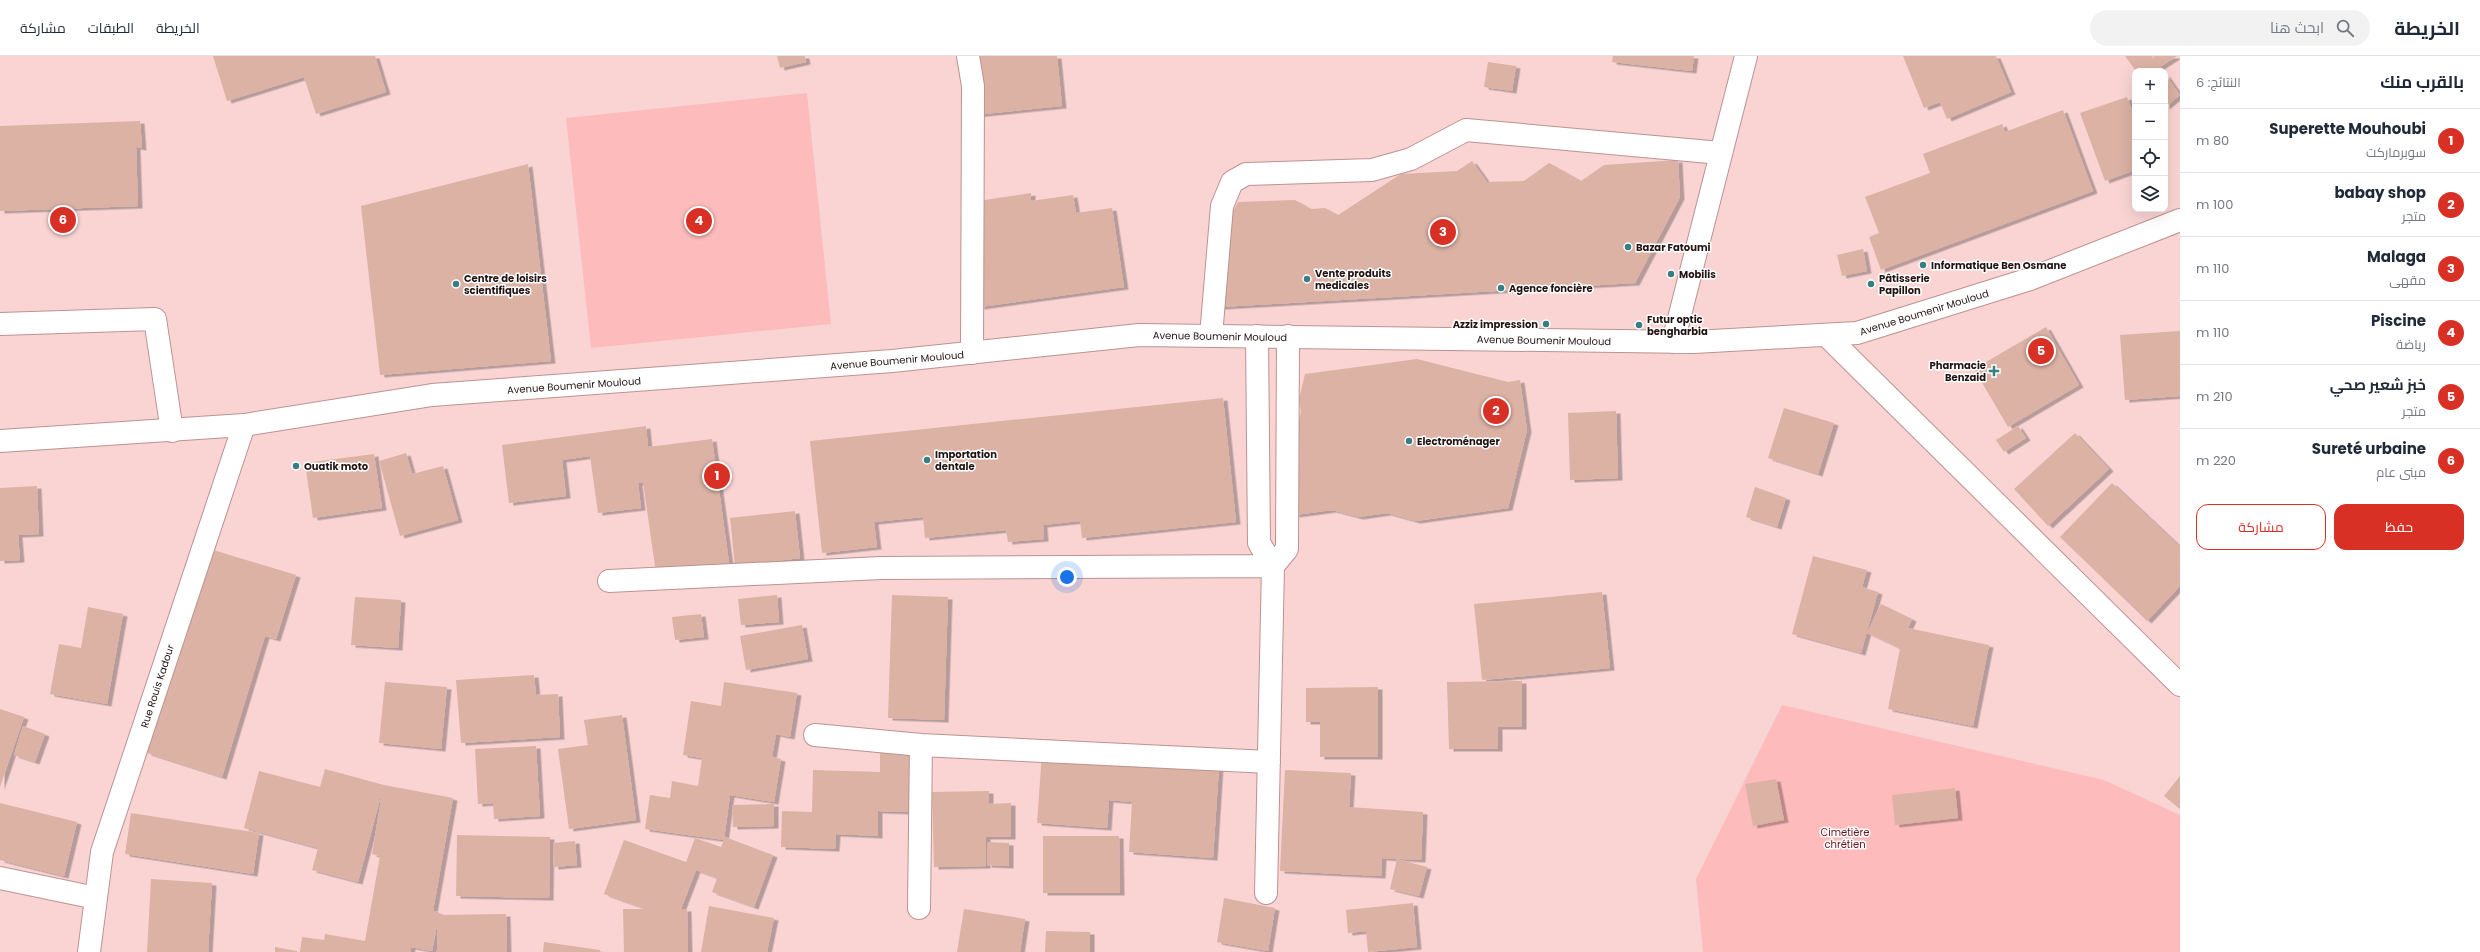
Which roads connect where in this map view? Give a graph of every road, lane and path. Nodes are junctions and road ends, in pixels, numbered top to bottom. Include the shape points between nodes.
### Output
1 (968, 56) edge
2 (1746, 56) edge
3 (1721, 153) junction
4 (2180, 220) edge
5 (0, 324) edge
6 (1826, 335) junction
7 (1211, 336) junction
8 (1258, 336) junction
9 (1288, 336) junction
10 (1673, 342) junction
11 (972, 353) junction
12 (244, 425) junction
13 (172, 431) junction
14 (0, 441) edge
15 (1273, 566) junction
16 (609, 581) dead end
17 (2180, 685) edge
18 (816, 736) dead end
19 (921, 745) junction
20 (1269, 762) junction
21 (0, 878) edge
22 (1266, 893) dead end
23 (96, 898) junction
24 (919, 908) dead end
25 (89, 952) edge

1 - 11 street via 973,86
2 - 3 street
3 - 7 street via 1466,130 1411,158 1372,170 1246,174 1232,182 1222,206
3 - 10 street
4 - 6 street, Avenue Boumenir Mouloud via 2030,279 1857,333
5 - 13 street via 155,319
6 - 10 street, Avenue Boumenir Mouloud
6 - 17 street
7 - 8 street, Avenue Boumenir Mouloud
7 - 11 street, Avenue Boumenir Mouloud via 1139,335
8 - 9 street, Avenue Boumenir Mouloud
8 - 15 street via 1259,543
9 - 10 street, Avenue Boumenir Mouloud
9 - 15 street via 1286,549
11 - 12 street, Avenue Boumenir Mouloud via 892,362 432,395
12 - 13 street, Avenue Boumenir Mouloud
12 - 23 street, Rue Rouis Kadour via 102,852
13 - 14 street, Avenue Boumenir Mouloud
15 - 16 street via 881,568
15 - 20 street
18 - 19 street
19 - 20 street
19 - 24 street
20 - 22 street
21 - 23 street
23 - 25 street, Rue Rouis Kadour

